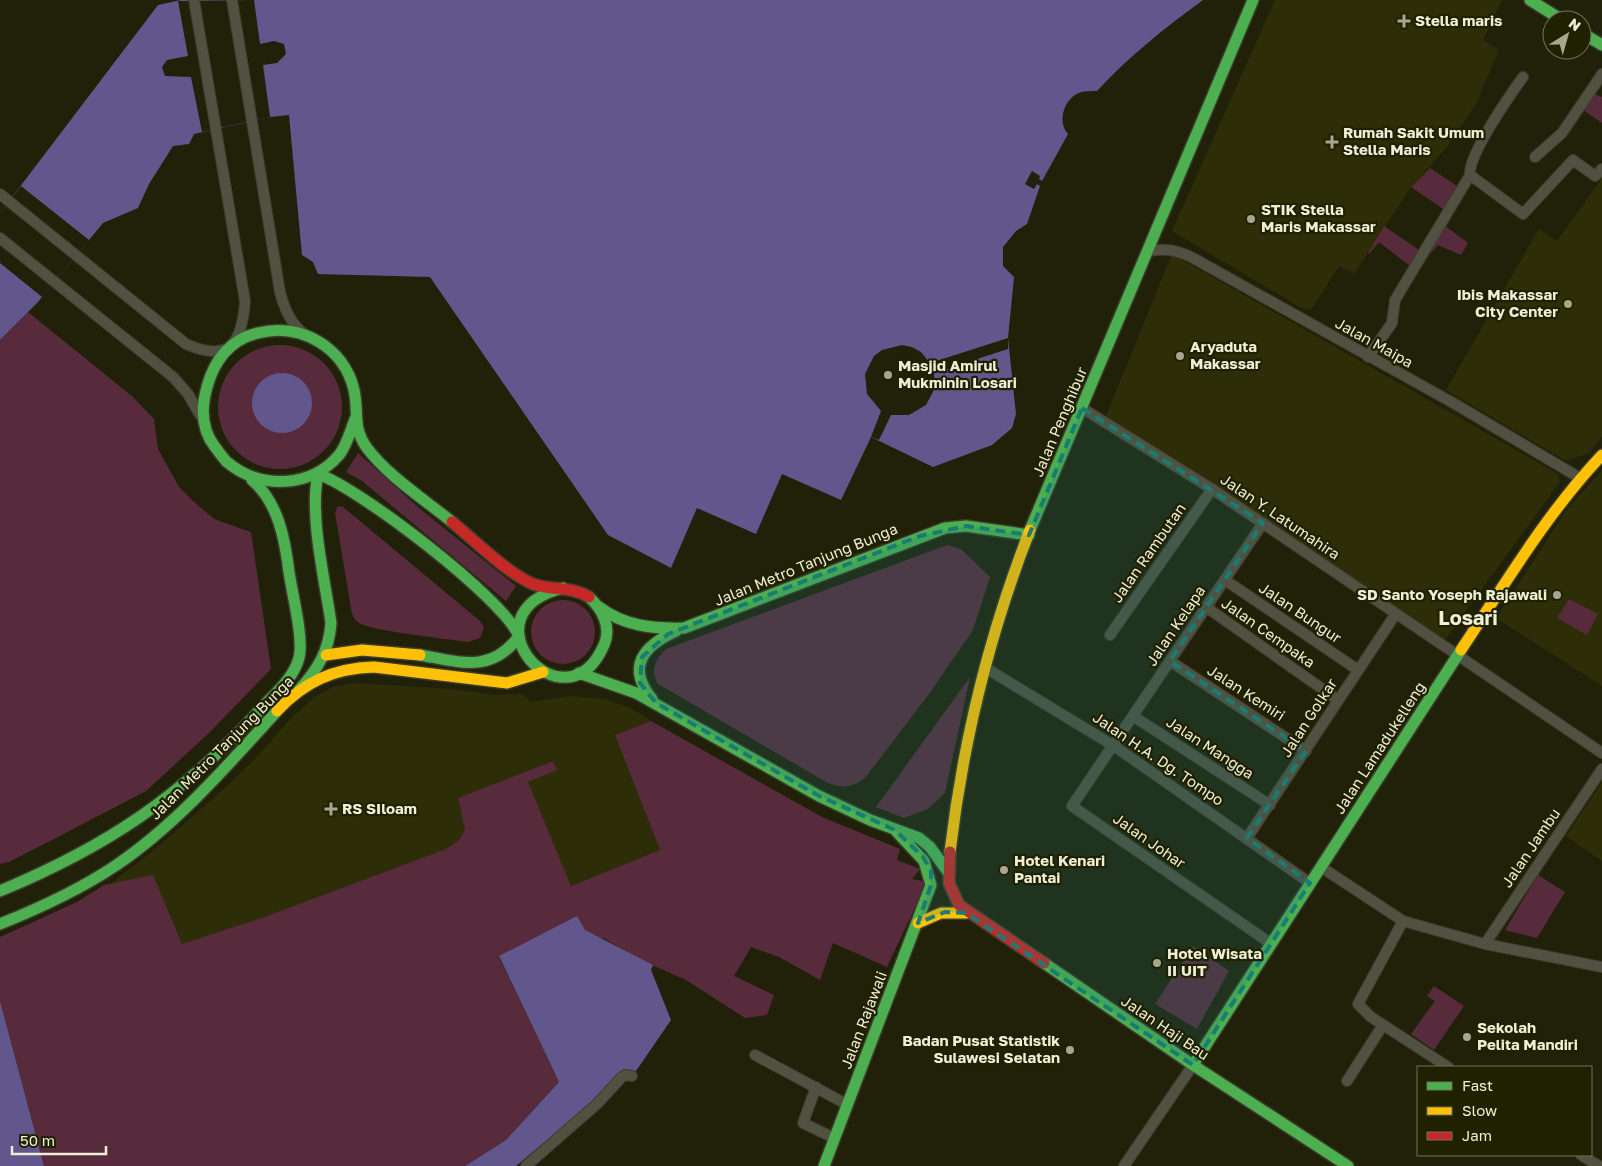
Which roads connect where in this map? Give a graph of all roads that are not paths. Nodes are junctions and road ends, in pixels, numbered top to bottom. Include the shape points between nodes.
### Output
1 (194, 0) edge
2 (232, 0) edge
3 (1253, 0) edge
4 (1530, 0) edge
5 (1546, 10) edge
6 (1602, 74) edge
7 (1523, 77) dead end
8 (1535, 158) dead end
9 (1602, 169) edge
10 (1470, 175) junction
11 (1, 194) edge
12 (0, 238) edge
13 (1149, 251) junction
14 (304, 334) junction
15 (229, 348) junction
16 (1368, 357) junction
17 (1082, 408) junction
18 (356, 417) junction
19 (204, 423) junction
20 (1602, 455) edge
21 (318, 474) junction
22 (251, 478) junction
23 (1580, 478) junction
24 (1212, 489) junction
25 (1263, 523) junction
26 (1029, 535) junction
27 (1225, 580) junction
28 (563, 588) junction
29 (598, 606) junction
30 (1206, 607) junction
31 (1395, 615) junction
32 (684, 628) junction
33 (1110, 635) dead end
34 (519, 636) junction
35 (326, 655) junction
36 (1457, 656) junction
37 (1170, 661) junction
38 (984, 667) junction
39 (1358, 670) junction
40 (543, 672) junction
41 (579, 673) junction
42 (299, 690) junction
43 (1338, 700) junction
44 (656, 703) junction
45 (1134, 716) junction
46 (1114, 746) junction
47 (1306, 751) junction
48 (1602, 753) edge
49 (1602, 769) edge
50 (1270, 804) junction
51 (895, 830) junction
52 (1247, 838) junction
53 (1321, 867) junction
54 (948, 872) junction
55 (1310, 883) junction
56 (0, 891) edge
57 (966, 913) junction
58 (1403, 921) junction
59 (918, 923) junction
60 (0, 924) edge
61 (1270, 943) junction
62 (1485, 944) junction
63 (1602, 967) edge
64 (1383, 1025) junction
65 (756, 1055) dead end
66 (1193, 1065) junction
67 (1446, 1066) edge
68 (632, 1076) dead end
69 (1347, 1081) dead end
70 (816, 1087) junction
71 (848, 1105) junction
72 (834, 1138) junction
73 (1583, 1156) edge
74 (526, 1166) edge
75 (825, 1166) edge
76 (1124, 1166) edge
77 (1348, 1166) edge
78 (1599, 1166) edge

1 - 15 street via 245,301 242,325
2 - 14 street via 280,292 287,314
3 - 13 main road, Jalan Penghibur
4 - 5 main road
6 - 8 street via 1562,133
7 - 10 street via 1483,140
9 - 10 street via 1595,176 1573,160 1523,214
10 - 16 street via 1395,300 1392,323
11 - 15 street via 186,344 215,353
12 - 19 street via 173,377 197,407
13 - 16 street, Jalan Maipa via 1179,251
13 - 17 main road, Jalan Penghibur
14 - 15 main road via 281,330 259,332
14 - 18 main road via 326,346 342,362 355,393
15 - 19 main road via 208,377 202,401
16 - 23 street, Jalan Maipa
17 - 24 street, Jalan Y. Latumahira
17 - 26 main road, Jalan Penghibur
18 - 21 main road via 344,449
18 - 28 main road via 356,426 364,442 378,462 391,473 521,578 540,586
19 - 22 main road via 211,443 224,461
20 - 23 main road, Jalan Lamadukelleng
21 - 22 main road via 285,484
21 - 34 main road via 330,476 359,494 499,608
21 - 35 main road via 315,482 318,526 331,623
22 - 56 main road, Jalan Metro Tanjung Bunga via 270,501 284,541 299,639 299,657 291,676 206,765 168,798 89,850
23 - 36 main road, Jalan Lamadukelleng
24 - 25 street, Jalan Y. Latumahira
24 - 33 street, Jalan Rambutan
25 - 27 street, Jalan Kelapa
25 - 31 street, Jalan Y. Latumahira
26 - 32 main road, Jalan Metro Tanjung Bunga via 966,526 944,528
26 - 38 main road, Jalan Penghibur via 1006,594
27 - 30 street, Jalan Kelapa
27 - 39 street, Jalan Bungur
28 - 29 main road via 582,593
28 - 34 main road via 548,591 528,605 521,620
29 - 32 main road, Jalan Metro Tanjung Bunga via 619,619 655,629
29 - 41 main road via 607,631 604,649 594,664
30 - 37 street, Jalan Kelapa
30 - 43 street, Jalan Cempaka
31 - 36 street, Jalan Y. Latumahira
31 - 39 street, Jalan Golkar
32 - 44 main road via 656,641 642,657 638,668 640,683
34 - 35 main road via 504,652 473,664 367,650 345,650
34 - 40 main road via 524,653
35 - 42 main road
36 - 48 street, Jalan Y. Latumahira
36 - 53 main road, Jalan Lamadukelleng
37 - 45 street, Jalan Kelapa
37 - 47 street, Jalan Kemiri
38 - 46 street, Jalan H.A. Dg. Tompo
38 - 54 main road, Jalan Penghibur via 957,799
39 - 43 street, Jalan Golkar
40 - 41 main road via 570,676
40 - 42 main road, Jalan Metro Tanjung Bunga via 507,684 355,667 326,675
41 - 44 main road
42 - 60 main road, Jalan Metro Tanjung Bunga via 212,781 150,839 78,890
43 - 47 street, Jalan Golkar
44 - 51 main road via 820,796
45 - 46 street, Jalan Kelapa
45 - 50 street, Jalan Mangga
46 - 52 street, Jalan H.A. Dg. Tompo
46 - 61 street, Jalan Johar via 1072,806
47 - 50 street, Jalan Golkar
49 - 62 street, Jalan Jambu
50 - 52 street, Jalan Golkar
51 - 54 main road via 919,838 930,847
51 - 59 main road, Jalan Rajawali via 923,857 931,871 931,885
52 - 55 street, Jalan H.A. Dg. Tompo
53 - 55 main road, Jalan Lamadukelleng
53 - 58 street
54 - 57 main road, Jalan Haji Bau via 951,893
55 - 61 main road, Jalan Lamadukelleng
57 - 59 main road via 935,914
57 - 66 main road, Jalan Haji Bau
58 - 62 street
58 - 64 street via 1359,999 1360,1008
59 - 71 main road, Jalan Rajawali
61 - 66 main road, Jalan Lamadukelleng
62 - 63 street
64 - 67 street
64 - 69 street
65 - 70 street
66 - 76 street
66 - 77 main road, Jalan Haji Bau
68 - 74 street via 620,1078 602,1099
70 - 71 street
70 - 72 street via 803,1123
71 - 72 main road, Jalan Rajawali
72 - 75 main road, Jalan Rajawali
73 - 78 street

